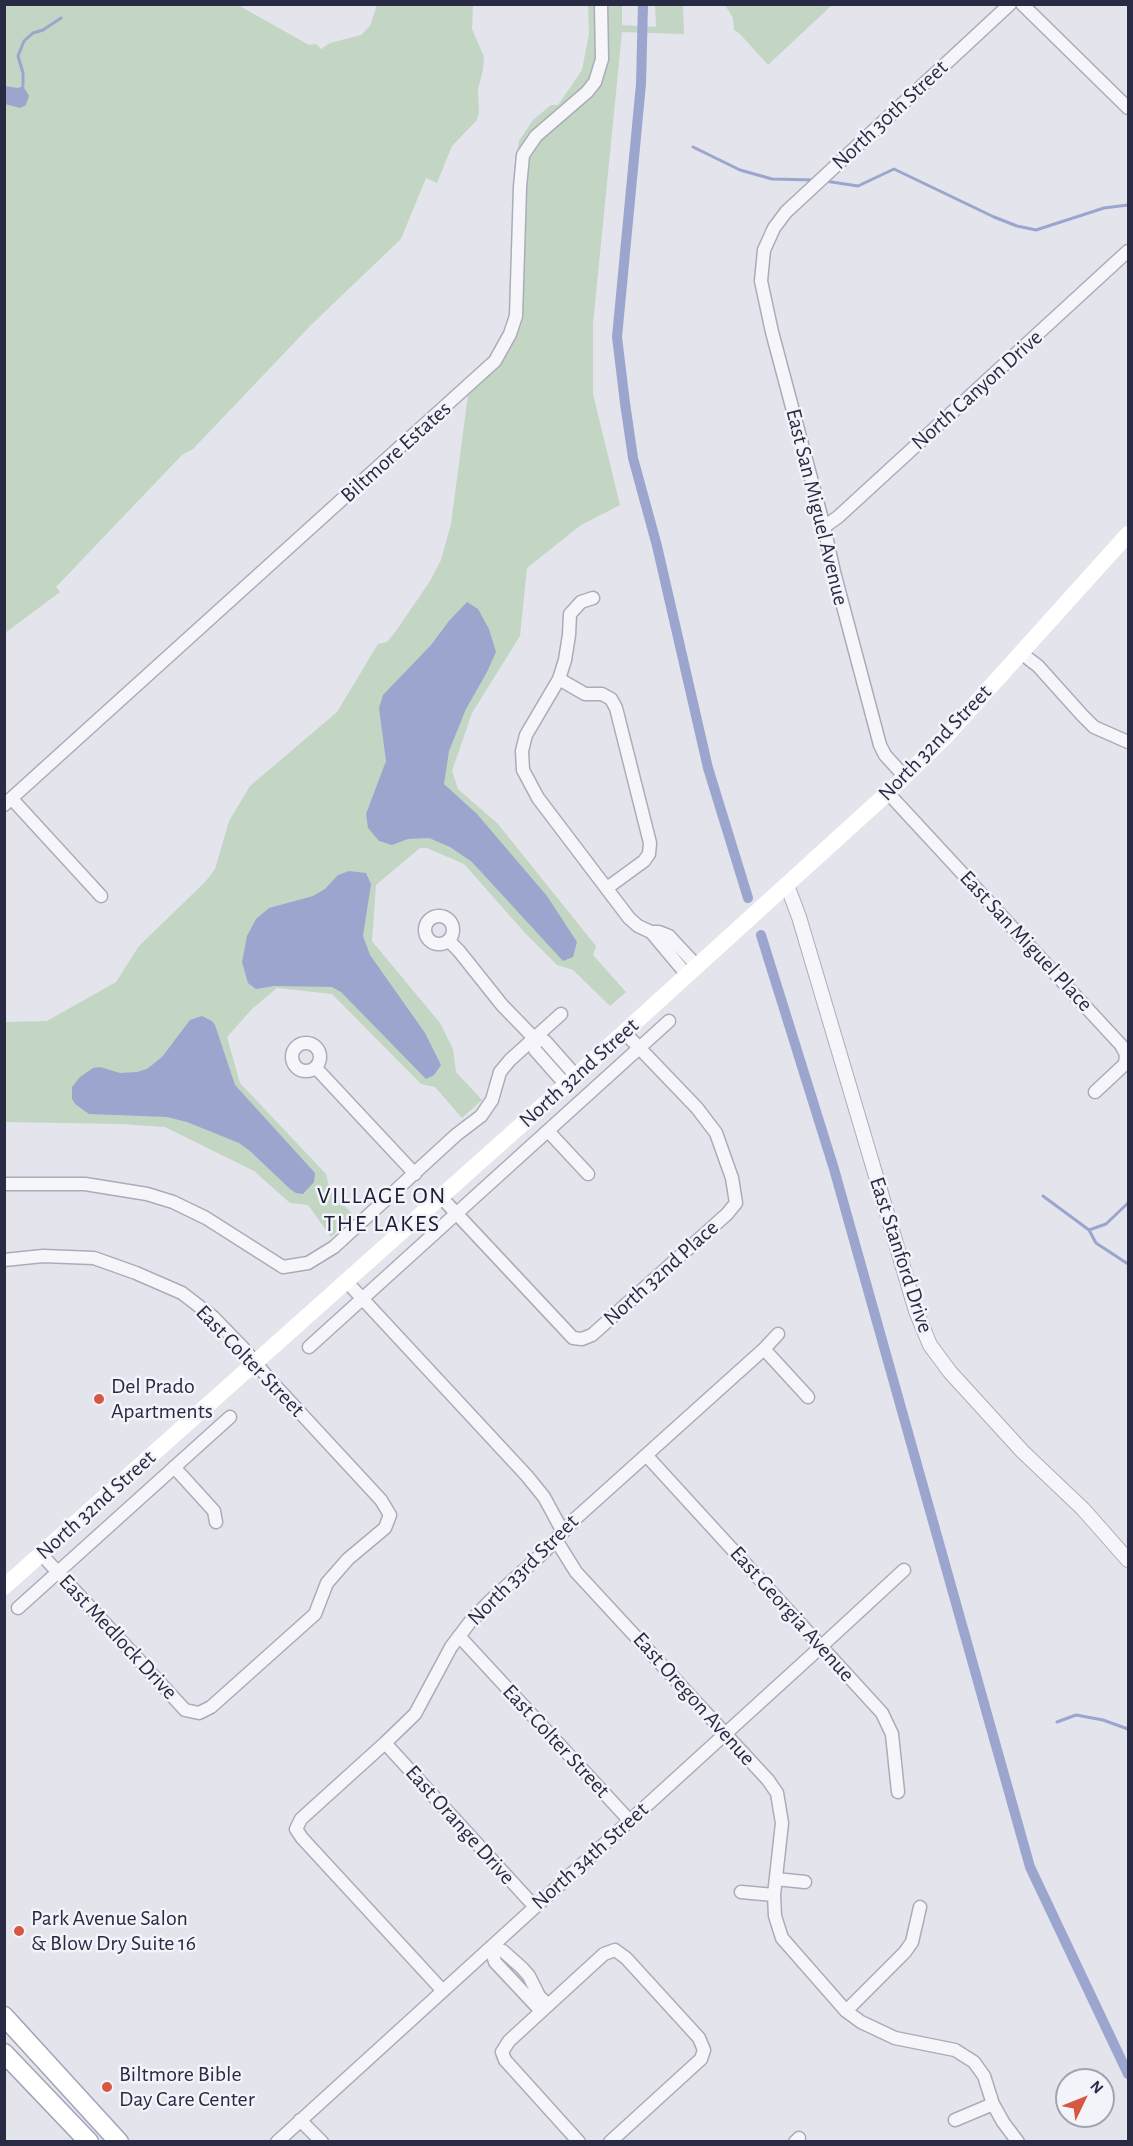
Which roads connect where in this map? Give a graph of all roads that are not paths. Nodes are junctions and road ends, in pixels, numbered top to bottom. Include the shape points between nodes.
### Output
1 (601, 4) edge
2 (1010, 4) edge
3 (1022, 4) edge
4 (1128, 108) edge
5 (774, 228) joint
6 (1128, 251) edge
7 (824, 527) junction
8 (1128, 534) edge
9 (592, 598) dead end
10 (1021, 652) junction
11 (559, 679) junction
12 (1128, 742) edge
13 (905, 777) junction
14 (888, 793) junction
15 (8, 802) edge
16 (787, 885) junction
17 (607, 888) junction
18 (101, 896) dead end
19 (449, 941) dead end
20 (692, 971) junction
21 (561, 1014) dead end
22 (669, 1021) dead end
23 (624, 1032) junction
24 (534, 1038) junction
25 (639, 1048) junction
26 (316, 1068) dead end
27 (571, 1080) junction
28 (1095, 1092) dead end
29 (548, 1131) junction
30 (415, 1174) junction
31 (588, 1174) dead end
32 (4, 1184) edge
33 (441, 1196) junction
34 (457, 1213) junction
35 (4, 1260) edge
36 (346, 1281) junction
37 (363, 1298) junction
38 (778, 1334) dead end
39 (309, 1347) dead end
40 (764, 1349) junction
41 (255, 1363) junction
42 (808, 1398) dead end
43 (230, 1417) dead end
44 (646, 1455) junction
45 (174, 1467) junction
46 (216, 1522) dead end
47 (559, 1536) junction
48 (41, 1554) junction
49 (1128, 1560) edge
50 (904, 1570) dead end
51 (57, 1571) junction
52 (4, 1587) edge
53 (18, 1608) dead end
54 (459, 1636) junction
55 (822, 1646) junction
56 (199, 1713) joint
57 (725, 1734) junction
58 (386, 1743) junction
59 (898, 1792) dead end
60 (629, 1820) junction
61 (776, 1879) junction
62 (805, 1882) dead end
63 (741, 1892) dead end
64 (774, 1895) junction
65 (535, 1907) junction
66 (920, 1907) dead end
67 (491, 1947) junction
68 (522, 1968) junction
69 (510, 1979) junction
70 (443, 1991) junction
71 (545, 2008) junction
72 (846, 2011) junction
73 (4, 2016) edge
74 (4, 2054) edge
75 (52, 2067) junction
76 (33, 2083) junction
77 (993, 2104) junction
78 (300, 2120) junction
79 (955, 2120) dead end
80 (89, 2142) edge
81 (119, 2142) edge
82 (277, 2142) edge
83 (322, 2142) edge
84 (579, 2142) edge
85 (610, 2142) edge
86 (1018, 2142) edge

1 - 15 street, Biltmore Estates via 602,59 595,82 536,136 524,155 516,316 495,361
2 - 5 street, North 30th Street via 786,212
3 - 4 street
5 - 7 street, East San Miguel Avenue via 764,250 761,281
6 - 7 street, North Canyon Drive
7 - 13 street, East San Miguel Avenue via 880,745
8 - 10 main road, North 32nd Street
9 - 11 street via 580,602 570,614
10 - 12 street via 1094,726
10 - 13 main road, North 32nd Street
11 - 17 street via 526,735 523,770 538,798
11 - 17 street via 585,694 603,694 616,708 650,843 644,861
13 - 14 main road, North 32nd Street
14 - 16 main road, North 32nd Street
14 - 28 street, East San Miguel Place via 1121,1045 1126,1054 1125,1064
15 - 18 street
16 - 20 main road, North 32nd Street
16 - 49 street, East Stanford Drive via 916,1311 930,1345 1023,1452 1083,1509
17 - 20 street via 629,918 651,932
19 - 24 street
20 - 23 main road, North 32nd Street
21 - 24 street
22 - 25 street, North 32nd Street
23 - 25 street
23 - 27 main road, North 32nd Street
24 - 27 street via 535,1050 548,1055
24 - 30 street via 500,1072 492,1100 481,1116
25 - 29 street, North 32nd Street
25 - 34 street, North 32nd Place via 716,1133 732,1178 736,1203 727,1214 592,1335 582,1339 573,1338
26 - 30 street
27 - 33 main road, North 32nd Street
29 - 31 street
29 - 34 street, North 32nd Street
30 - 32 street via 334,1247 308,1263 283,1267 206,1218 173,1202 85,1184
33 - 34 street
33 - 36 main road, North 32nd Street
34 - 37 street, North 32nd Street
35 - 41 street, East Colter Street via 43,1256 94,1258 136,1273 182,1293 213,1317
36 - 37 street, East Oregon Avenue
36 - 41 main road, North 32nd Street
37 - 39 street, North 32nd Street
37 - 47 street, East Oregon Avenue via 527,1476 544,1497
38 - 40 street, North 33rd Street
40 - 42 street
40 - 44 street, North 33rd Street
41 - 48 main road, North 32nd Street
41 - 56 street, East Colter Street via 381,1500 390,1515 385,1528 327,1583 315,1614 211,1707
43 - 45 street, North 32nd Street
44 - 47 street, North 33rd Street
44 - 55 street, East Georgia Avenue
45 - 46 street via 214,1511
45 - 51 street, North 32nd Street
47 - 54 street, North 33rd Street
47 - 57 street, East Oregon Avenue via 576,1572
48 - 51 street, East Medlock Drive
48 - 52 main road, North 32nd Street
50 - 55 street, North 34th Street
51 - 53 street, North 32nd Street
51 - 56 street, East Medlock Drive via 185,1710
54 - 58 street, North 33rd Street via 415,1714
54 - 60 street, East Colter Street
55 - 57 street, North 34th Street
55 - 59 street, East Georgia Avenue via 888,1724
57 - 60 street, North 34th Street
57 - 61 street, East Oregon Avenue via 777,1793 782,1823
58 - 65 street, East Orange Drive
58 - 70 street, North 33rd Street via 301,1819 296,1829
60 - 65 street, North 34th Street
61 - 62 street
61 - 64 street, East Oregon Avenue
63 - 64 street
64 - 72 street, East Oregon Avenue via 775,1916 783,1938
65 - 67 street, North 34th Street
66 - 72 street via 912,1942 905,1952
67 - 68 street via 503,1951
67 - 69 street via 495,1962
67 - 70 street, North 34th Street
68 - 69 street
68 - 71 street
69 - 71 street
70 - 78 street, North 34th Street
71 - 84 street via 508,2041 502,2052
71 - 85 street via 604,1954 615,1950 699,2038 704,2050 700,2059
72 - 77 street, East Oregon Avenue via 895,2038 964,2055 984,2076
73 - 75 main road
74 - 76 main road
75 - 76 main road
75 - 81 main road
76 - 80 main road
77 - 79 street
77 - 86 street, East Oregon Avenue
78 - 82 street, North 34th Street
78 - 83 street

